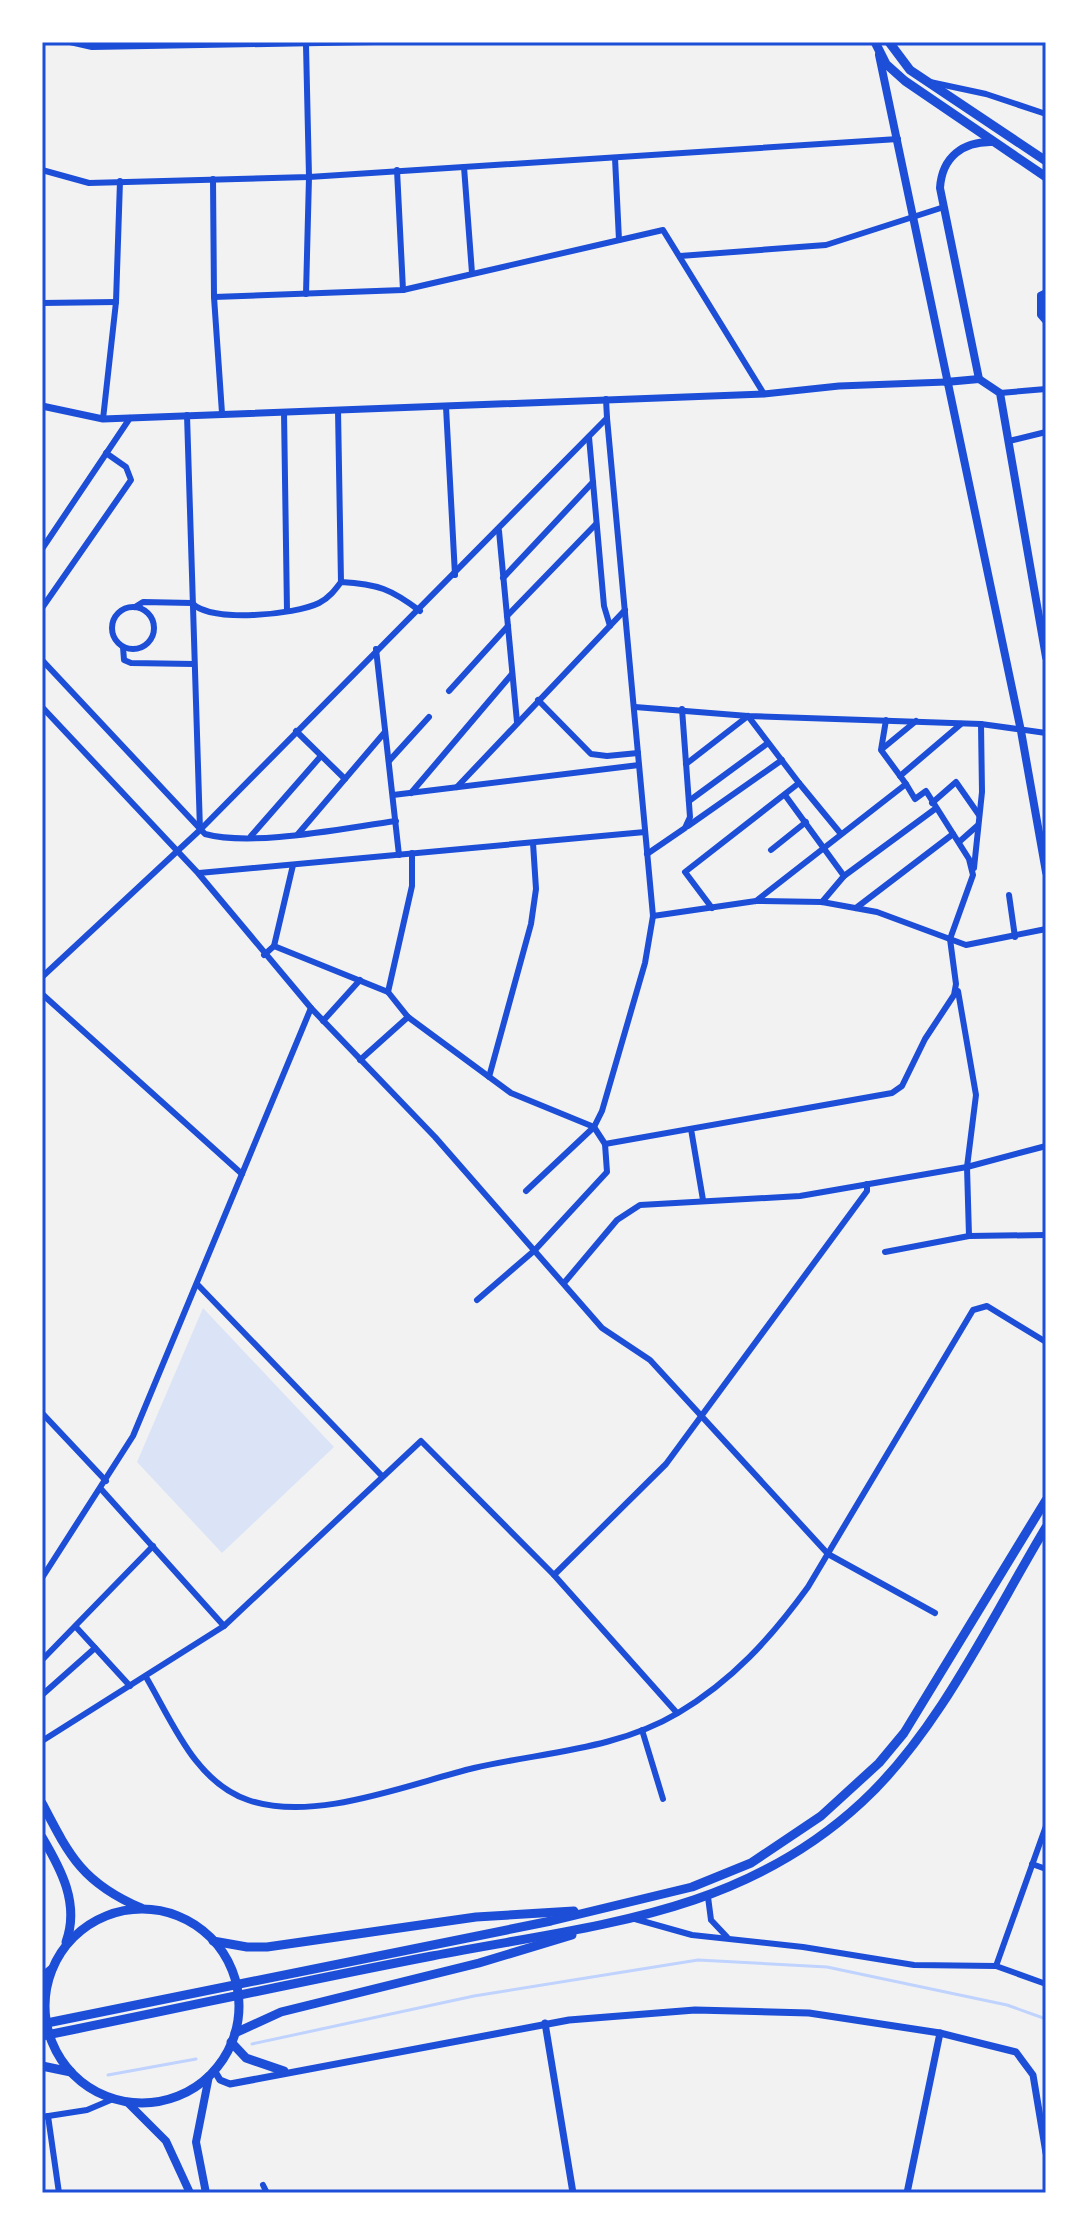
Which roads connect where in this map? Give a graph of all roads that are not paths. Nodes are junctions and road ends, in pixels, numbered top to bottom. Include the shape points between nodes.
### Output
1 (70, 42) edge
2 (374, 42) edge
3 (889, 42) edge
4 (92, 44) edge
5 (306, 44) edge
6 (877, 46) edge
7 (925, 80) junction
8 (1046, 114) edge
9 (898, 139) junction
10 (993, 142) junction
11 (615, 158) junction
12 (1046, 161) edge
13 (464, 167) junction
14 (42, 170) edge
15 (397, 170) junction
16 (309, 177) junction
17 (1046, 177) edge
18 (213, 179) junction
19 (120, 181) junction
20 (944, 207) junction
21 (914, 217) junction
22 (619, 240) junction
23 (680, 256) junction
24 (472, 273) junction
25 (403, 290) junction
26 (1046, 292) edge
27 (306, 294) junction
28 (214, 297) junction
29 (116, 302) junction
30 (42, 303) edge
31 (1046, 322) edge
32 (979, 379) junction
33 (946, 382) junction
34 (1046, 389) edge
35 (1000, 393) junction
36 (764, 394) junction
37 (606, 399) junction
38 (42, 406) edge
39 (446, 407) junction
40 (338, 410) junction
41 (284, 412) junction
42 (222, 413) junction
43 (187, 415) junction
44 (130, 418) junction
45 (607, 418) junction
46 (103, 419) junction
47 (1046, 432) edge
48 (589, 437) junction
49 (1009, 441) junction
50 (106, 453) junction
51 (593, 482) junction
52 (596, 524) junction
53 (499, 531) junction
54 (42, 549) edge
55 (455, 575) junction
56 (503, 578) junction
57 (341, 582) junction
58 (192, 603) junction
59 (135, 607) junction
60 (42, 608) edge
61 (625, 610) junction
62 (287, 611) junction
63 (420, 611) junction
64 (507, 617) junction
65 (508, 626) junction
66 (610, 626) junction
67 (123, 647) junction
68 (376, 649) junction
69 (1046, 657) edge
70 (42, 660) edge
71 (194, 664) junction
72 (513, 673) junction
73 (449, 691) dead end
74 (538, 700) junction
75 (42, 707) edge
76 (635, 707) junction
77 (682, 709) junction
78 (748, 716) junction
79 (429, 717) dead end
80 (886, 720) junction
81 (916, 721) junction
82 (517, 722) junction
83 (962, 723) junction
84 (981, 724) junction
85 (296, 731) junction
86 (1021, 731) junction
87 (385, 732) junction
88 (1046, 733) edge
89 (768, 743) junction
90 (881, 750) junction
91 (638, 753) junction
92 (321, 756) junction
93 (782, 760) junction
94 (389, 761) junction
95 (686, 764) junction
96 (639, 765) junction
97 (900, 776) junction
98 (345, 779) junction
99 (799, 783) junction
100 (906, 784) junction
101 (457, 787) junction
102 (411, 793) junction
103 (393, 795) junction
104 (785, 795) junction
105 (689, 801) junction
106 (934, 806) junction
107 (979, 816) junction
108 (396, 821) junction
109 (806, 822) junction
110 (978, 825) junction
111 (685, 828) junction
112 (200, 830) junction
113 (645, 832) junction
114 (298, 834) junction
115 (841, 834) junction
116 (953, 834) junction
117 (251, 836) junction
118 (959, 842) junction
119 (533, 843) junction
120 (823, 847) junction
121 (771, 850) dead end
122 (178, 851) junction
123 (412, 853) junction
124 (647, 854) junction
125 (399, 855) junction
126 (293, 865) junction
127 (1046, 872) edge
128 (198, 873) junction
129 (973, 875) junction
130 (844, 876) junction
131 (1009, 895) dead end
132 (756, 901) junction
133 (822, 902) junction
134 (712, 908) junction
135 (856, 908) junction
136 (653, 916) junction
137 (1046, 929) edge
138 (1015, 937) junction
139 (950, 939) junction
140 (274, 946) junction
141 (264, 955) junction
142 (42, 977) edge
143 (360, 980) junction
144 (956, 984) junction
145 (388, 992) junction
146 (42, 994) edge
147 (311, 1008) junction
148 (408, 1017) junction
149 (323, 1021) junction
150 (360, 1060) junction
151 (489, 1077) junction
152 (594, 1127) junction
153 (691, 1129) junction
154 (605, 1144) junction
155 (1046, 1146) edge
156 (967, 1167) junction
157 (242, 1174) junction
158 (867, 1184) junction
159 (526, 1191) dead end
160 (703, 1200) junction
161 (1046, 1235) edge
162 (969, 1236) junction
163 (535, 1250) junction
164 (885, 1252) dead end
165 (564, 1283) junction
166 (197, 1284) junction
167 (477, 1300) dead end
168 (1046, 1342) edge
169 (42, 1413) edge
170 (700, 1419) junction
171 (382, 1476) junction
172 (106, 1481) junction
173 (101, 1489) junction
174 (1046, 1492) edge
175 (1044, 1504) edge
176 (1046, 1527) edge
177 (153, 1546) junction
178 (828, 1554) junction
179 (554, 1575) junction
180 (42, 1578) edge
181 (935, 1613) dead end
182 (224, 1626) junction
183 (76, 1627) junction
184 (95, 1648) junction
185 (42, 1660) edge
186 (146, 1677) junction
187 (130, 1686) junction
188 (42, 1695) edge
189 (677, 1713) junction
190 (642, 1730) junction
191 (42, 1741) edge
192 (663, 1799) dead end
193 (42, 1803) edge
194 (1046, 1826) edge
195 (42, 1837) edge
196 (1032, 1864) junction
197 (1046, 1869) edge
198 (708, 1897) junction
199 (144, 1909) junction
200 (585, 1911) junction
201 (635, 1919) junction
202 (590, 1927) junction
203 (734, 1940) junction
204 (213, 1941) junction
205 (64, 1947) junction
206 (996, 1966) junction
207 (52, 1969) junction
208 (42, 1977) edge
209 (1046, 1984) edge
210 (545, 2023) junction
211 (42, 2024) edge
212 (940, 2033) junction
213 (42, 2036) edge
214 (233, 2037) junction
215 (42, 2066) edge
216 (284, 2071) junction
217 (71, 2072) junction
218 (212, 2073) junction
219 (113, 2099) junction
220 (127, 2102) junction
221 (45, 2116) edge
222 (1046, 2153) edge
223 (263, 2185) dead end
224 (59, 2193) edge
225 (190, 2193) edge
226 (206, 2193) edge
227 (267, 2193) edge
228 (573, 2193) edge
229 (907, 2193) edge

1 - 4 street
2 - 5 street
3 - 7 main road via 901,62
4 - 5 street
5 - 16 street
6 - 9 main road
6 - 10 main road via 894,72
7 - 8 street
7 - 12 main road
9 - 11 street
9 - 21 main road
10 - 17 main road
10 - 20 main road via 969,144 948,162 941,173
11 - 13 street
11 - 22 street
13 - 15 street
13 - 24 street
14 - 19 street via 89,183
15 - 16 street
15 - 25 street
16 - 18 street
16 - 27 street
18 - 19 street
18 - 28 street
19 - 29 street
20 - 21 street
20 - 32 main road
21 - 23 street via 826,245
21 - 33 main road
22 - 23 street via 663,230
22 - 24 street
23 - 36 street
24 - 25 street
25 - 27 street
26 - 31 street via 1038,302
27 - 28 street
28 - 42 street
29 - 30 street
29 - 46 street
32 - 33 main road
32 - 35 main road
33 - 36 street
33 - 86 main road
34 - 35 street
35 - 49 main road
36 - 37 street
37 - 39 street
37 - 45 street
38 - 46 street
39 - 40 street
39 - 55 street
40 - 41 street
40 - 57 street
41 - 42 street
41 - 62 street
42 - 43 street
43 - 44 street
43 - 58 street
44 - 46 street
44 - 50 street
45 - 48 street
45 - 61 street
47 - 49 street
48 - 51 street
48 - 53 street
49 - 69 main road
50 - 54 street
50 - 60 street via 126,467 131,480
51 - 52 street
51 - 56 street
52 - 64 street
52 - 66 street
53 - 55 street
53 - 56 street
55 - 63 street
56 - 64 street
57 - 62 street via 320,603
57 - 63 street via 376,584
58 - 59 street via 143,602
58 - 62 street via 214,615
58 - 71 street
59 - 67 street via 123,610 113,623 113,634
59 - 67 street via 152,618 152,638 143,647
61 - 66 street
61 - 76 street
63 - 68 street
64 - 65 street
65 - 72 street
65 - 73 street
66 - 74 street
67 - 71 street via 124,660 131,663
68 - 85 street
68 - 87 street
70 - 112 street
71 - 112 street
72 - 82 street
72 - 102 street
74 - 82 street
74 - 91 street via 591,754
75 - 122 street
76 - 77 street
76 - 91 street
77 - 78 street
77 - 95 street
78 - 80 street
78 - 89 street
78 - 95 street
79 - 94 street
80 - 81 street
80 - 90 street
81 - 83 street
81 - 90 street
82 - 101 street
83 - 84 street
83 - 97 street
84 - 86 street
84 - 107 street
85 - 92 street
85 - 112 street
86 - 88 street
86 - 127 main road
87 - 94 street
87 - 98 street
89 - 93 street
89 - 105 street
90 - 97 street
91 - 96 street
92 - 98 street
92 - 117 street
93 - 99 street
93 - 111 street
94 - 103 street
95 - 105 street
96 - 101 street
96 - 113 street
97 - 100 street
98 - 114 street
99 - 104 street
99 - 115 street
100 - 106 street via 915,799 926,791
100 - 115 street
101 - 102 street
102 - 103 street
103 - 108 street
104 - 109 street
104 - 134 street via 685,872
105 - 111 street
106 - 107 street via 956,782
106 - 116 street
106 - 130 street
107 - 110 street
108 - 114 street
108 - 125 street
109 - 120 street
109 - 121 street
110 - 118 street
110 - 129 street
111 - 124 street
112 - 117 street via 220,838
112 - 122 street
113 - 119 street
113 - 124 street
114 - 117 street
115 - 120 street
116 - 118 street
116 - 135 street
118 - 129 street
119 - 123 street
119 - 151 street via 536,889 531,924
120 - 130 street
120 - 132 street
122 - 128 street
122 - 142 street
123 - 125 street
123 - 145 street via 412,886
124 - 136 street
125 - 126 street
126 - 128 street
126 - 140 street
128 - 141 street
129 - 139 street
130 - 133 street
131 - 138 street
132 - 133 street
132 - 134 street
133 - 135 street
134 - 136 street
135 - 139 street
136 - 152 street via 645,963
137 - 138 street
138 - 139 street via 977,944
139 - 144 street
140 - 141 street
140 - 143 street
141 - 147 street
143 - 145 street
143 - 149 street
144 - 153 street via 899,1090
144 - 156 street via 976,1095
145 - 148 street
146 - 157 street
147 - 149 street
147 - 157 street
148 - 150 street
148 - 151 street
149 - 150 street
150 - 163 street
151 - 152 street via 511,1093
152 - 154 street
152 - 159 street
153 - 154 street
153 - 160 street
154 - 163 street via 607,1172
155 - 156 street
156 - 158 street
156 - 162 street
157 - 166 street
158 - 160 street via 800,1196
158 - 170 street via 867,1191
160 - 165 street via 626,1211
161 - 162 street
162 - 164 street
163 - 165 street
163 - 167 street
165 - 170 street via 602,1328 650,1360
166 - 171 street
166 - 172 street via 133,1436
168 - 178 street via 987,1306 973,1310
169 - 172 street
170 - 178 street
170 - 179 street via 666,1464
171 - 179 street via 421,1441
171 - 182 street
172 - 173 street
173 - 177 street
173 - 180 street
174 - 175 main road
175 - 200 main road via 904,1733 851,1790 751,1863 692,1887
176 - 198 main road via 918,1742 888,1776 795,1854
177 - 182 street
177 - 183 street
178 - 181 street
178 - 189 street via 752,1657
179 - 189 street
182 - 186 street
183 - 184 street
183 - 185 street
184 - 187 street
184 - 188 street
186 - 187 street
186 - 190 street via 206,1773 226,1789 269,1805 353,1799
187 - 191 street
189 - 190 street
190 - 192 street
193 - 199 main road via 88,1878 114,1897
194 - 196 street
195 - 205 main road via 67,1886 71,1913
196 - 197 street
196 - 206 street
198 - 201 main road
198 - 203 street via 711,1920
199 - 204 main road via 182,1918
199 - 205 main road via 100,1919
200 - 204 main road via 476,1917 267,1947
200 - 211 main road
201 - 202 main road
201 - 203 street
202 - 213 main road
202 - 214 main road via 540,1946 281,2012
203 - 206 street via 914,1965
204 - 214 main road via 236,1984
205 - 207 main road
206 - 209 street
207 - 208 main road
207 - 217 main road via 45,2012 49,2034
210 - 212 street via 657,2012 771,2010
210 - 216 street
210 - 228 street
212 - 222 street via 1007,2048 1023,2058 1033,2075
212 - 229 street
214 - 216 main road via 246,2058
214 - 218 main road
215 - 217 main road
216 - 218 street via 226,2084
217 - 219 main road
218 - 220 main road via 171,2099
218 - 226 main road via 196,2142
219 - 220 main road
219 - 221 street via 87,2110
220 - 225 main road via 166,2141
221 - 224 street
223 - 227 street

